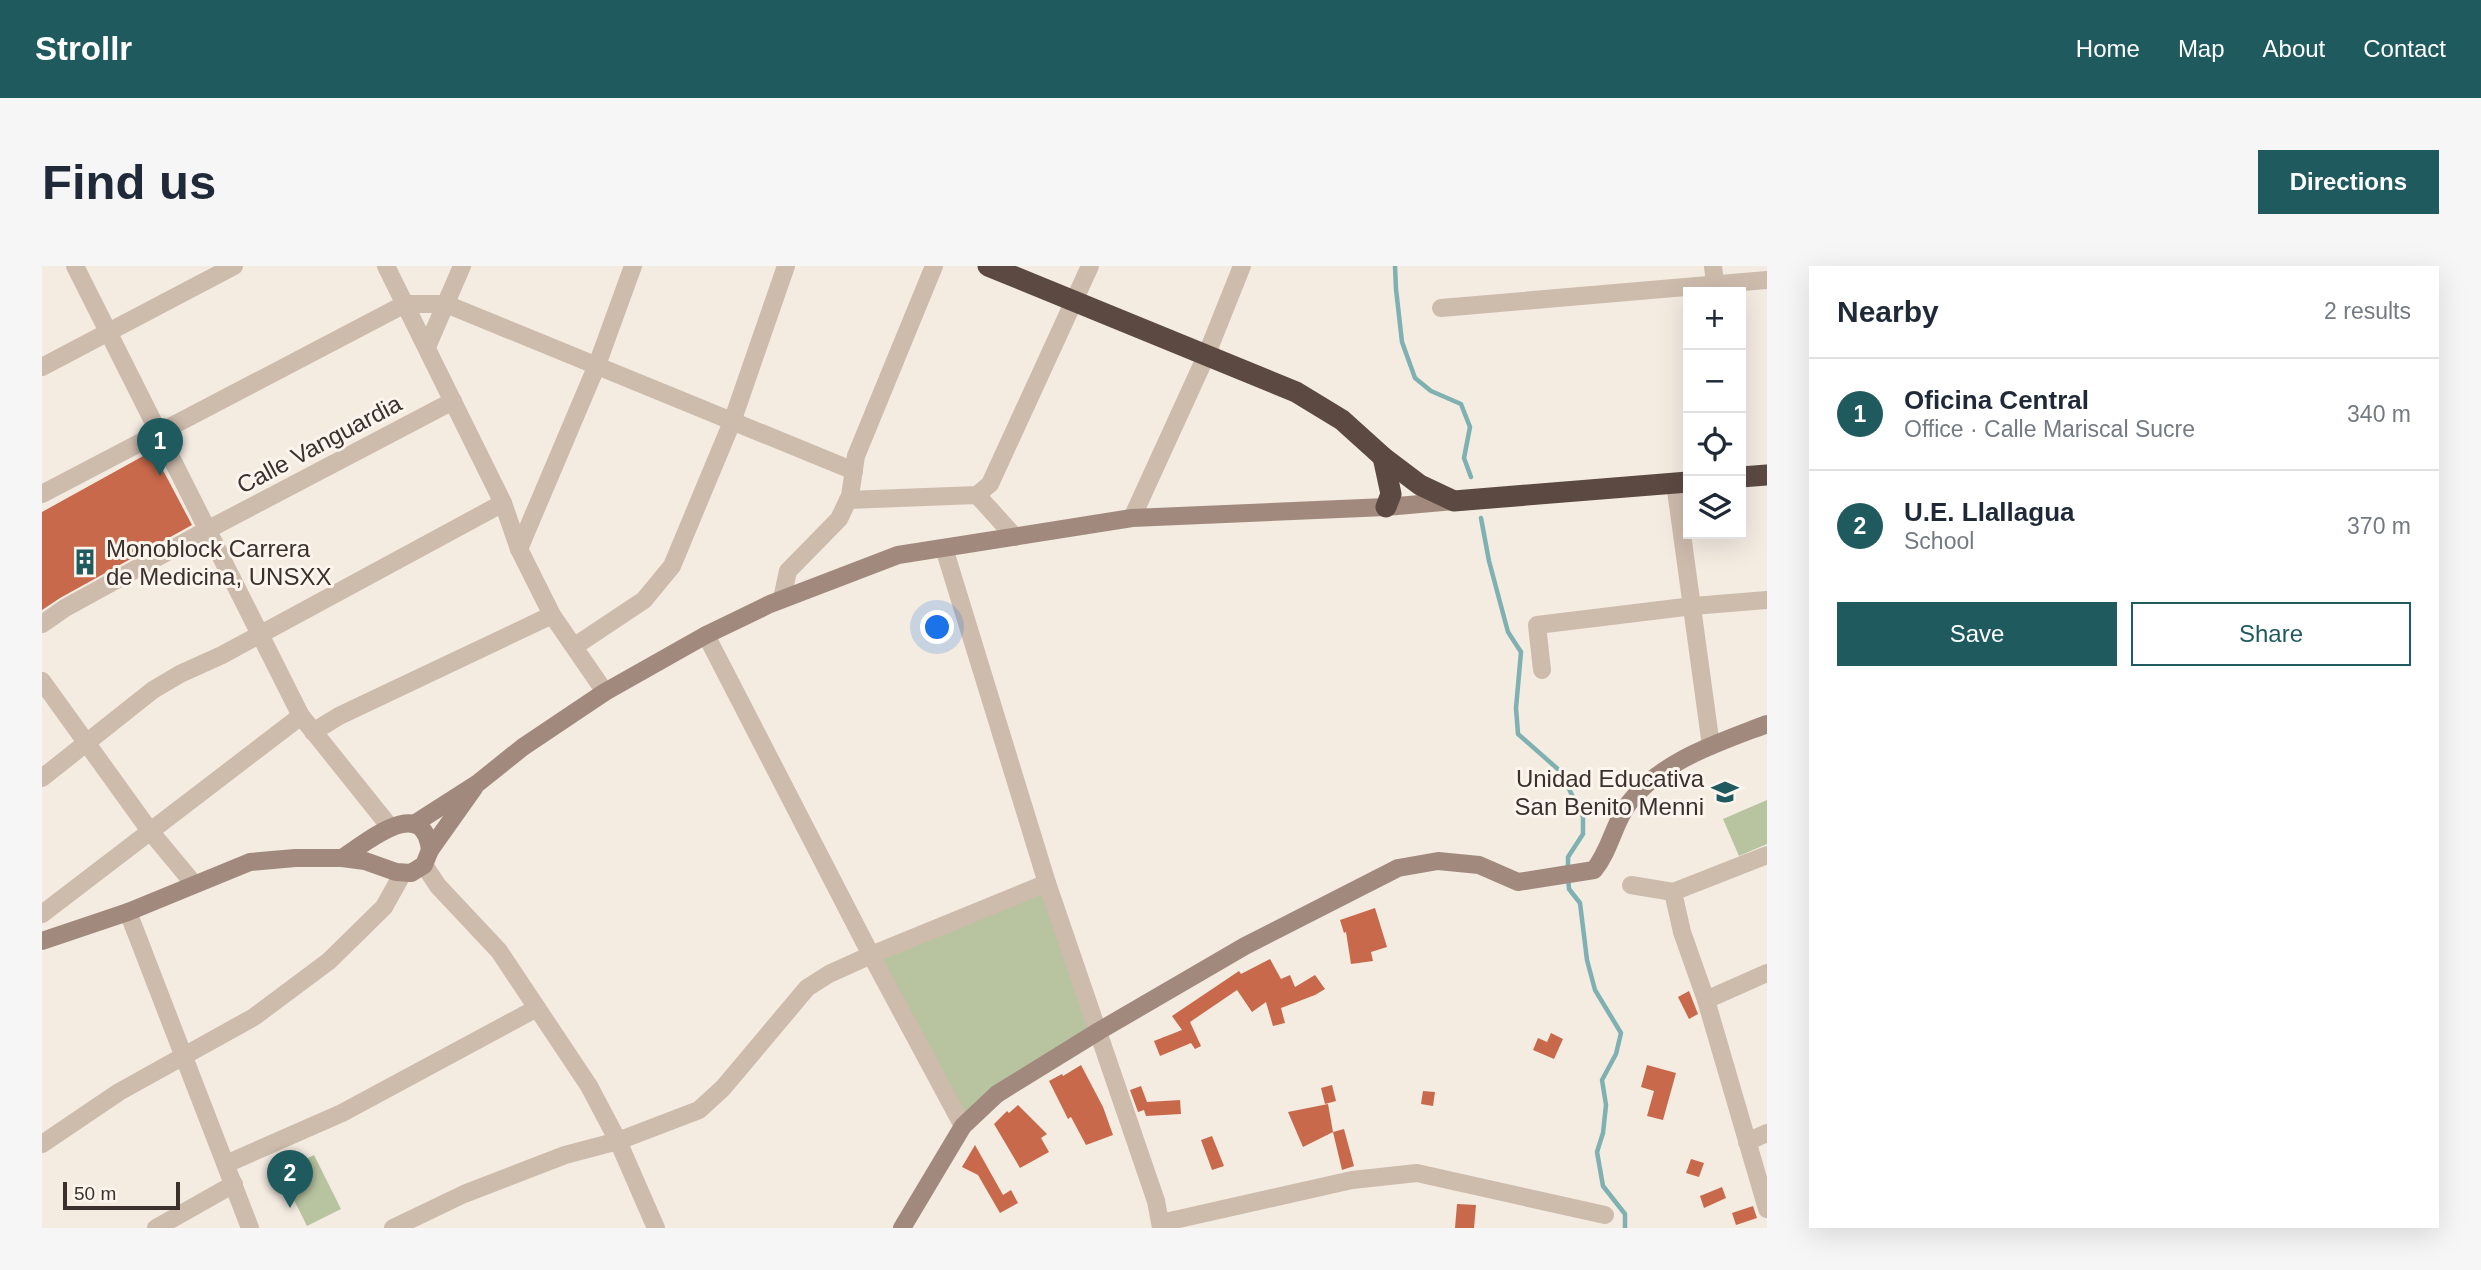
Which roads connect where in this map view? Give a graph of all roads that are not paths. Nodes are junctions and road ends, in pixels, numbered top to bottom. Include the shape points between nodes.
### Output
1 (75, 266) edge
2 (234, 266) edge
3 (386, 266) edge
4 (462, 266) edge
5 (633, 266) edge
6 (786, 266) edge
7 (934, 266) edge
8 (988, 266) edge
9 (1090, 266) edge
10 (1242, 266) edge
11 (1767, 280) edge
12 (1715, 281) edge
13 (1075, 302) junction
14 (405, 304) junction
15 (446, 304) junction
16 (1441, 308) dead end
17 (108, 333) junction
18 (427, 347) junction
19 (1206, 356) junction
20 (597, 365) junction
21 (42, 367) edge
22 (453, 401) junction
23 (732, 422) junction
24 (158, 433) junction
25 (1383, 457) junction
26 (854, 471) junction
27 (1767, 475) edge
28 (1746, 477) edge
29 (1682, 482) edge
30 (42, 494) edge
31 (977, 495) junction
32 (848, 500) junction
33 (1454, 501) junction
34 (503, 502) junction
35 (1386, 507) junction
36 (1132, 518) junction
37 (207, 530) junction
38 (1015, 537) junction
39 (944, 548) junction
40 (519, 549) junction
41 (782, 599) junction
42 (1767, 600) edge
43 (1693, 606) junction
44 (552, 615) junction
45 (42, 624) edge
46 (258, 634) junction
47 (706, 635) junction
48 (575, 646) junction
49 (1542, 670) dead end
50 (42, 681) edge
51 (605, 692) junction
52 (301, 716) junction
53 (1767, 724) edge
54 (313, 732) junction
55 (87, 743) junction
56 (1711, 746) junction
57 (42, 778) edge
58 (478, 783) junction
59 (414, 824) junction
60 (388, 830) junction
61 (150, 831) junction
62 (1767, 855) edge
63 (427, 857) junction
64 (342, 858) junction
65 (397, 871) junction
66 (1047, 883) junction
67 (194, 884) junction
68 (1631, 885) dead end
69 (1673, 892) junction
70 (128, 912) junction
71 (42, 914) edge
72 (42, 941) edge
73 (871, 956) junction
74 (1767, 973) edge
75 (1706, 1000) junction
76 (537, 1008) junction
77 (1099, 1031) junction
78 (182, 1058) junction
79 (962, 1126) junction
80 (1767, 1133) edge
81 (618, 1141) junction
82 (1747, 1142) junction
83 (42, 1144) edge
84 (226, 1164) junction
85 (234, 1184) junction
86 (1767, 1209) edge
87 (1605, 1215) dead end
88 (1161, 1226) edge
89 (156, 1228) edge
90 (250, 1228) edge
91 (393, 1228) edge
92 (656, 1228) edge
93 (902, 1228) edge

1 - 17 street
2 - 17 street
3 - 14 street
4 - 15 street
5 - 20 street
6 - 23 street
7 - 26 street via 856,456
8 - 13 highway
9 - 13 street
10 - 19 street
11 - 12 street
12 - 16 street
13 - 19 highway
13 - 31 street via 990,484
14 - 15 street
14 - 18 street
14 - 24 street
15 - 18 street
15 - 20 street
17 - 21 street
17 - 24 street
18 - 22 street
19 - 25 highway via 1296,392 1342,420
19 - 36 street
20 - 23 street
20 - 40 street
22 - 34 street
22 - 37 street, Calle Vanguardia
23 - 26 street
23 - 48 street via 672,566 644,600
24 - 30 street
24 - 37 street
25 - 33 highway via 1420,485
25 - 35 highway via 1391,494
26 - 32 street
27 - 28 highway
29 - 33 highway
29 - 43 street
31 - 32 street
31 - 38 street
32 - 41 street via 839,519 788,571
33 - 35 street
34 - 40 street
34 - 46 street
35 - 36 street
36 - 38 street
37 - 45 street, Calle Vanguardia
37 - 46 street
38 - 39 street
39 - 41 street via 898,555
39 - 66 street
40 - 44 street
41 - 47 street
42 - 43 street
43 - 49 street via 1537,625
43 - 56 street
44 - 48 street
44 - 54 street
46 - 52 street
46 - 55 street via 153,690
47 - 51 street
47 - 73 street
48 - 51 street
50 - 55 street
51 - 58 street
52 - 54 street
52 - 61 street
53 - 56 street
54 - 60 street
55 - 57 street
55 - 61 street
56 - 77 street via 1653,778 1627,805 1594,870 1518,882 1479,865 1438,860 1398,868 1245,946
58 - 59 street
58 - 63 street
59 - 60 street via 398,823
59 - 63 street via 429,839
60 - 64 street
60 - 65 street via 380,845 381,858
61 - 67 street
61 - 71 street
62 - 69 street
63 - 65 street via 411,873
63 - 76 street via 438,886 499,951
64 - 65 street
64 - 67 street via 250,862
65 - 78 street via 384,907 329,961 254,1017
66 - 73 street
66 - 77 street
67 - 70 street
68 - 69 street
69 - 75 street
70 - 72 street
70 - 78 street
73 - 79 street
73 - 81 street via 807,988 699,1110
74 - 75 street
75 - 82 street
76 - 81 street via 589,1086
76 - 84 street via 342,1113
77 - 79 street via 997,1094
77 - 88 street
78 - 83 street via 119,1092
78 - 84 street
79 - 93 street
80 - 82 street
81 - 91 street via 565,1155 477,1189
81 - 92 street
82 - 86 street
84 - 85 street
85 - 89 street
85 - 90 street
87 - 88 street via 1417,1173 1352,1180

